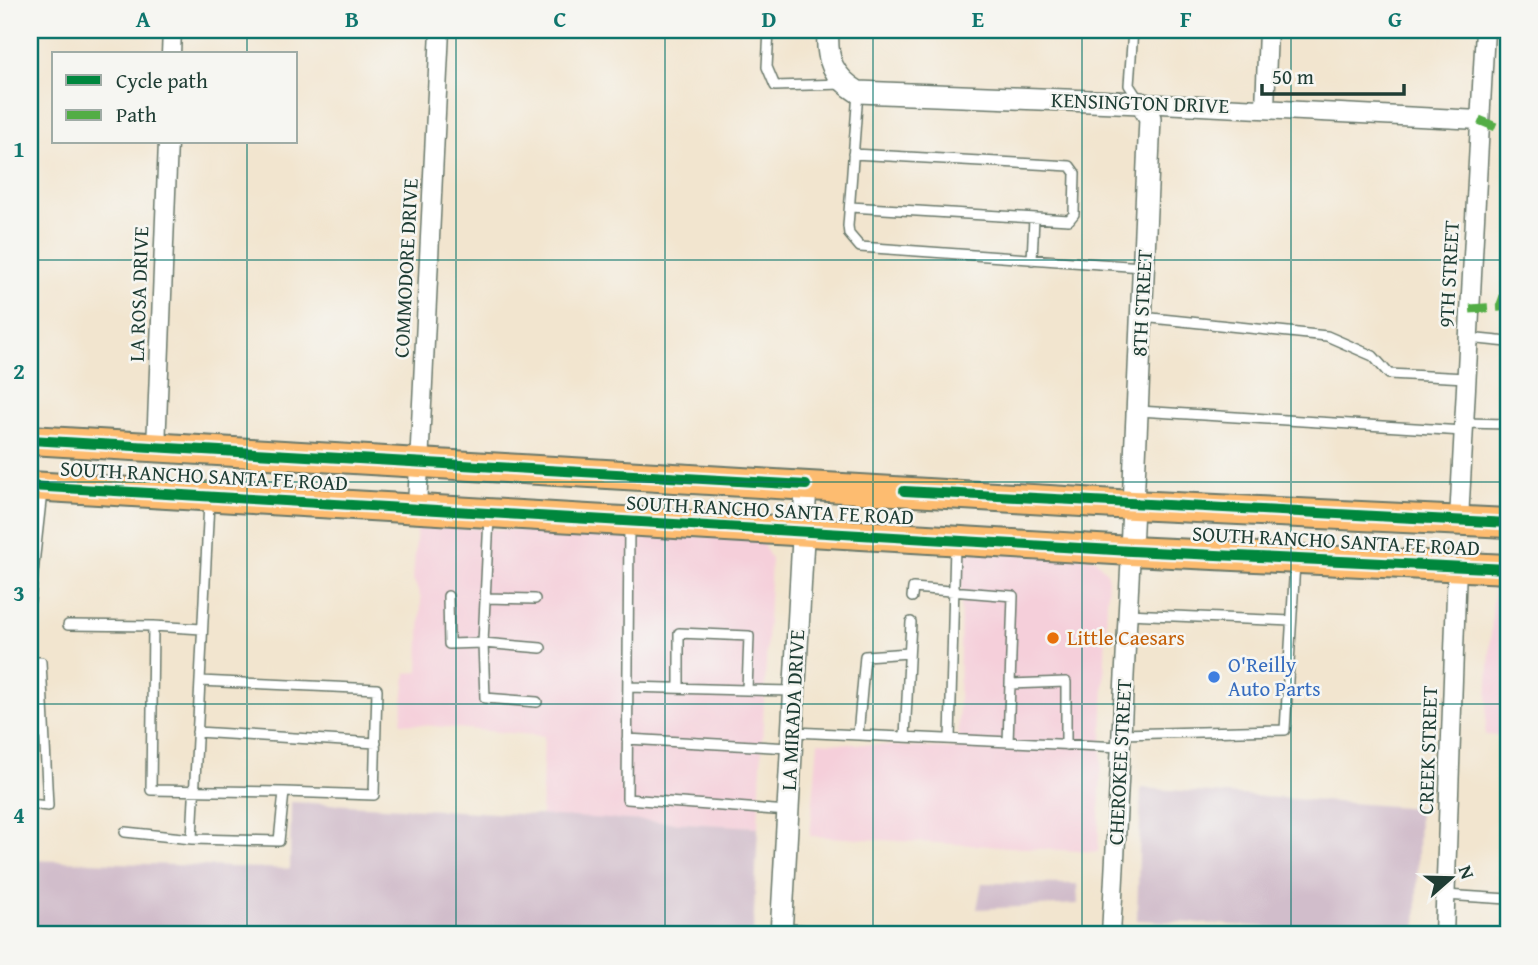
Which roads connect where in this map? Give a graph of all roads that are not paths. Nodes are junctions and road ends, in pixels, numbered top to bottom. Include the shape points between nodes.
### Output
1 (172, 30) edge
2 (440, 30) edge
3 (769, 30) edge
4 (828, 30) edge
5 (1133, 30) edge
6 (1268, 30) edge
7 (1485, 30) edge
8 (171, 52) edge
9 (851, 88) junction
10 (1141, 103) junction
11 (1265, 107) junction
12 (1479, 120) junction
13 (168, 144) edge
14 (853, 154) junction
15 (850, 207) junction
16 (1034, 218) junction
17 (1032, 260) junction
18 (1144, 267) junction
19 (1141, 317) junction
20 (1468, 338) junction
21 (1508, 342) edge
22 (1466, 378) junction
23 (1137, 411) junction
24 (1508, 424) edge
25 (1464, 427) junction
26 (30, 439) edge
27 (156, 447) junction
28 (420, 461) junction
29 (806, 485) junction
30 (36, 486) edge
31 (209, 496) junction
32 (1133, 505) junction
33 (417, 507) junction
34 (489, 512) junction
35 (1459, 520) junction
36 (629, 521) junction
37 (1508, 523) edge
38 (803, 531) junction
39 (955, 540) junction
40 (1131, 551) junction
41 (1295, 559) junction
42 (1457, 566) junction
43 (1508, 569) edge
44 (954, 593) junction
45 (448, 596) dead end
46 (912, 597) dead end
47 (485, 598) junction
48 (535, 599) dead end
49 (30, 600) edge
50 (1127, 614) junction
51 (1291, 621) junction
52 (911, 622) dead end
53 (68, 625) dead end
54 (153, 626) junction
55 (202, 629) junction
56 (483, 643) junction
57 (541, 648) dead end
58 (909, 653) junction
59 (30, 662) edge
60 (200, 681) junction
61 (1010, 684) junction
62 (628, 687) junction
63 (679, 688) junction
64 (747, 690) junction
65 (794, 691) junction
66 (537, 702) dead end
67 (197, 732) junction
68 (858, 735) junction
69 (905, 737) junction
70 (627, 739) junction
71 (950, 739) junction
72 (792, 740) junction
73 (1121, 740) junction
74 (1008, 742) junction
75 (376, 743) junction
76 (1066, 745) junction
77 (194, 791) junction
78 (284, 792) junction
79 (30, 804) edge
80 (788, 811) junction
81 (125, 832) dead end
82 (192, 839) junction
83 (1446, 895) junction
84 (1508, 899) edge
85 (781, 934) edge
86 (813, 935) edge
87 (1111, 935) edge
88 (1444, 935) edge

1 - 8 street
2 - 28 street, COMMODORE DRIVE
3 - 9 lane via 767,67 775,86
4 - 9 street via 831,68
5 - 10 lane via 1129,85
6 - 11 street
7 - 12 street, 9TH STREET
9 - 10 street, KENSINGTON DRIVE
9 - 14 lane
10 - 11 street, KENSINGTON DRIVE
10 - 18 street, 8TH STREET via 1150,118
11 - 12 street, KENSINGTON DRIVE
12 - 20 street, 9TH STREET
13 - 27 street, LA ROSA DRIVE
14 - 15 lane
14 - 16 lane via 1074,168 1072,217
15 - 16 lane
15 - 17 lane via 849,234 860,247
16 - 17 lane
17 - 18 lane
18 - 19 street, 8TH STREET
19 - 22 lane via 1327,336 1373,356 1389,374
19 - 23 street, 8TH STREET
20 - 21 lane
20 - 22 street, 9TH STREET
22 - 25 street, 9TH STREET
23 - 25 lane
23 - 32 street, 8TH STREET
24 - 25 lane
25 - 35 street, 9TH STREET
26 - 27 main road, SOUTH RANCHO SANTA FE ROAD
27 - 28 main road, SOUTH RANCHO SANTA FE ROAD
28 - 29 main road, SOUTH RANCHO SANTA FE ROAD
28 - 33 street, COMMODORE DRIVE
29 - 32 main road, SOUTH RANCHO SANTA FE ROAD
29 - 38 street, LA MIRADA DRIVE
30 - 31 main road, SOUTH RANCHO SANTA FE ROAD
30 - 49 lane
31 - 33 main road, SOUTH RANCHO SANTA FE ROAD
31 - 55 lane
32 - 35 main road, SOUTH RANCHO SANTA FE ROAD
32 - 40 street, CHEROKEE STREET
33 - 34 main road, SOUTH RANCHO SANTA FE ROAD
34 - 36 main road, SOUTH RANCHO SANTA FE ROAD
34 - 47 lane
35 - 37 main road, SOUTH RANCHO SANTA FE ROAD
36 - 38 main road, SOUTH RANCHO SANTA FE ROAD
36 - 62 lane
38 - 39 main road, SOUTH RANCHO SANTA FE ROAD
38 - 65 street, LA MIRADA DRIVE
39 - 40 main road, SOUTH RANCHO SANTA FE ROAD
39 - 44 lane
40 - 41 main road, SOUTH RANCHO SANTA FE ROAD
40 - 50 street, CHEROKEE STREET
41 - 42 main road, SOUTH RANCHO SANTA FE ROAD
41 - 51 lane
42 - 43 main road, SOUTH RANCHO SANTA FE ROAD
42 - 83 street, CREEK STREET
44 - 46 lane via 913,588
44 - 61 lane via 1013,596
44 - 71 lane
45 - 56 lane via 449,644
47 - 48 lane
47 - 56 lane
50 - 51 lane
50 - 73 street, CHEROKEE STREET
51 - 73 lane via 1284,730
52 - 58 lane
53 - 54 lane
54 - 55 lane
54 - 77 lane via 151,790
55 - 60 lane
56 - 57 lane
56 - 66 lane via 485,698
58 - 68 lane via 865,656
58 - 69 lane
59 - 79 lane via 41,662 48,806
60 - 67 lane
60 - 75 lane via 377,689
61 - 74 lane
61 - 76 lane via 1066,682
62 - 63 lane
62 - 70 lane
63 - 64 lane
63 - 64 lane via 679,634 693,634 749,636
64 - 65 lane
65 - 72 street, LA MIRADA DRIVE
67 - 75 lane
67 - 77 lane
68 - 69 lane
68 - 72 lane
69 - 71 lane
70 - 72 lane
70 - 80 lane via 627,799
71 - 74 lane
72 - 80 street, LA MIRADA DRIVE
73 - 76 lane
73 - 87 street, CHEROKEE STREET
74 - 76 lane
75 - 78 lane via 374,795
77 - 78 lane
77 - 82 lane
78 - 82 lane via 279,841
80 - 85 street, LA MIRADA DRIVE
81 - 82 lane
83 - 84 lane
83 - 88 street, CREEK STREET
85 - 86 street

